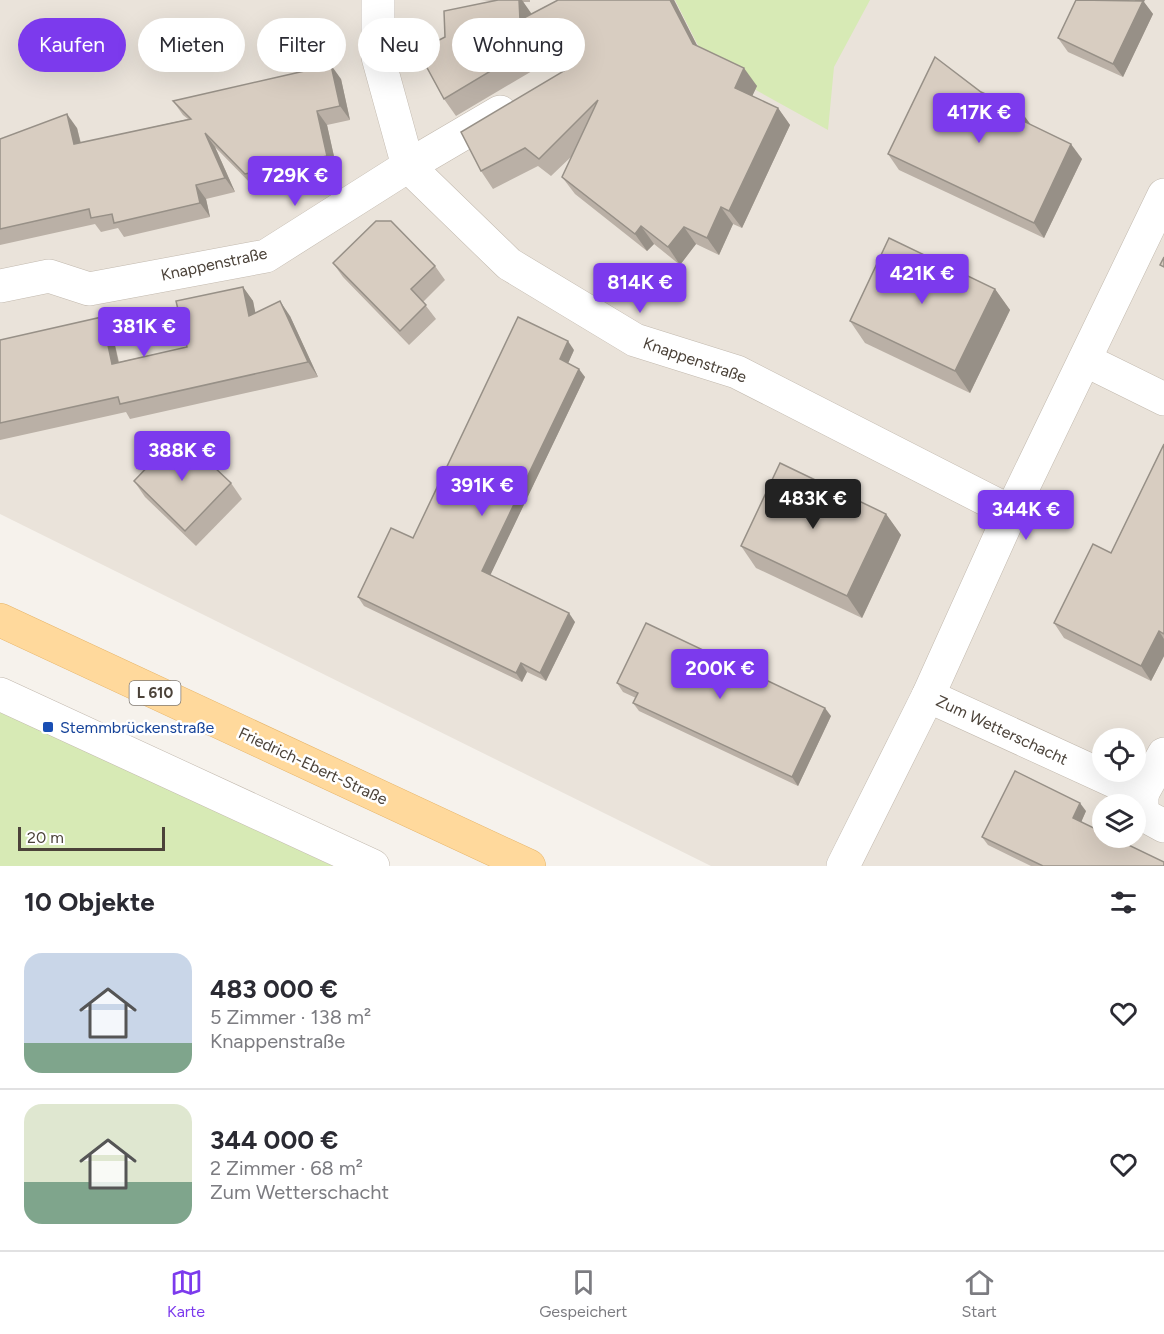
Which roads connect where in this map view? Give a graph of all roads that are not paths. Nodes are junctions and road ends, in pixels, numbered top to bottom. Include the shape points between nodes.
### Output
1 (378, 0) edge
2 (527, 96) edge
3 (408, 166) junction
4 (1164, 195) edge
5 (0, 286) edge
6 (1085, 360) junction
7 (1164, 399) edge
8 (1011, 512) junction
9 (0, 620) edge
10 (0, 694) edge
11 (928, 696) junction
12 (1164, 754) edge
13 (1142, 794) joint
14 (1146, 816) edge
15 (1164, 826) edge
16 (373, 866) edge
17 (529, 866) edge
18 (843, 866) edge

1 - 3 street via 378,57
2 - 3 street, Knappenstraße
3 - 5 street, Knappenstraße via 266,256 89,290 49,276
3 - 8 street, Knappenstraße via 509,264 634,340 737,372
4 - 6 street, Zum Wetterschacht
6 - 7 street
6 - 8 street, Zum Wetterschacht
8 - 11 street, Zum Wetterschacht
9 - 17 main road, Friedrich-Ebert-Straße / L 610
10 - 16 street
11 - 13 street, Zum Wetterschacht
11 - 18 street, Zum Wetterschacht
12 - 13 street
14 - 15 street

